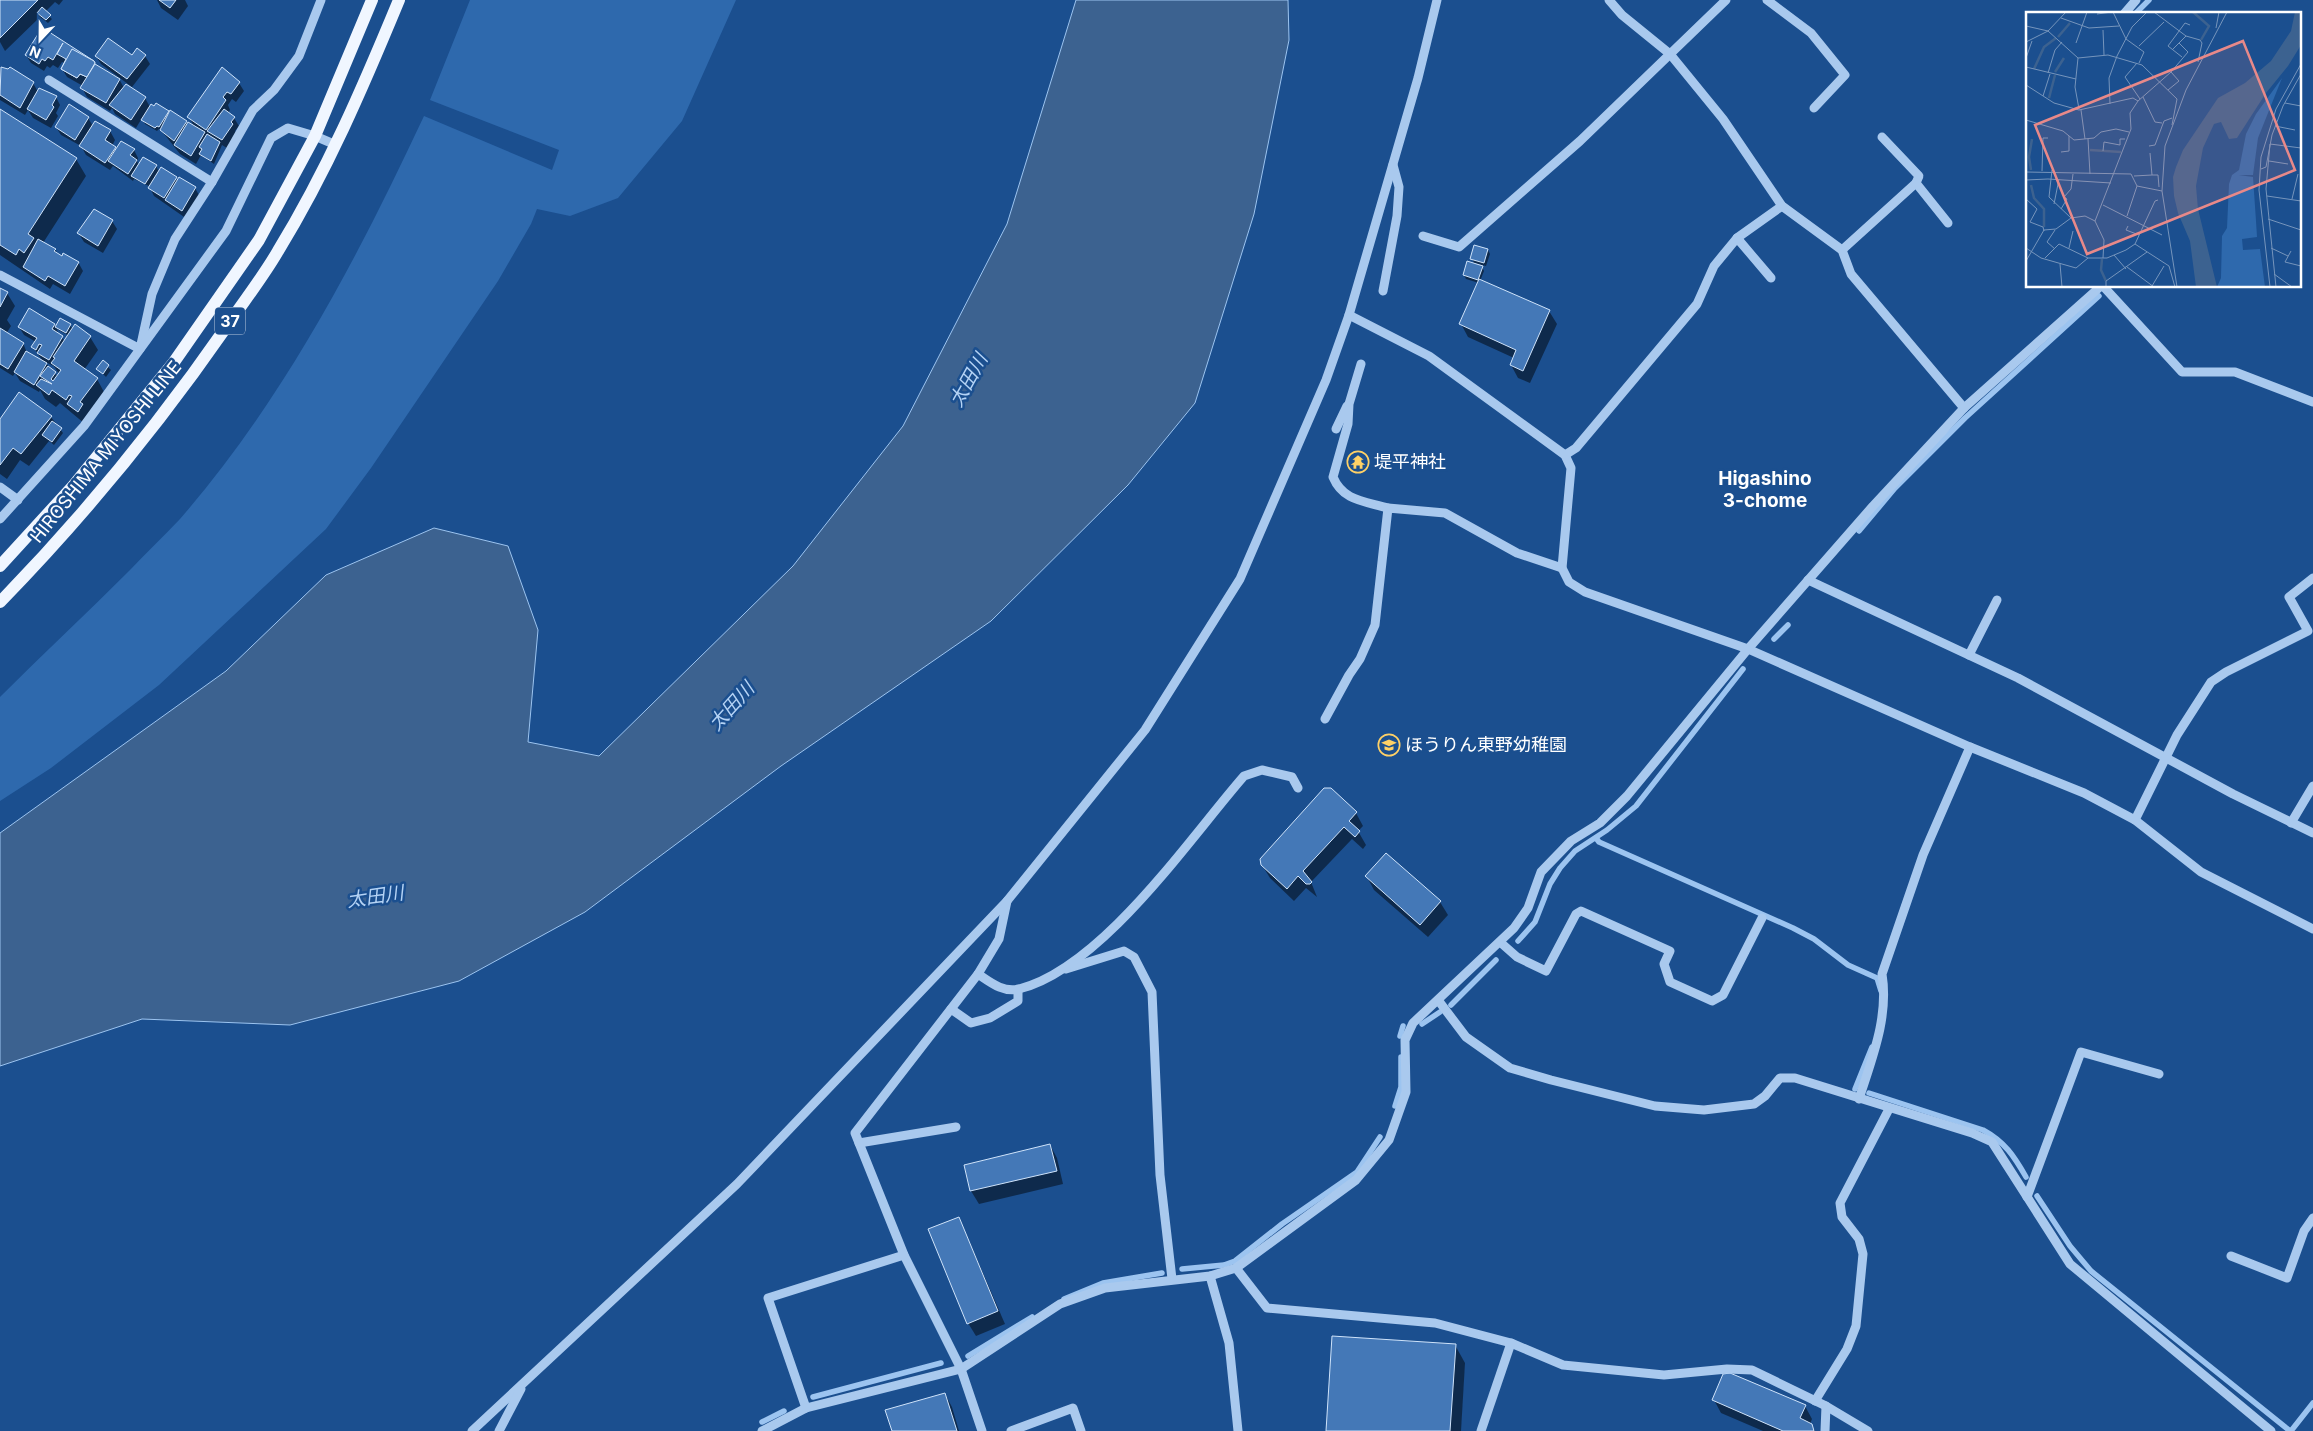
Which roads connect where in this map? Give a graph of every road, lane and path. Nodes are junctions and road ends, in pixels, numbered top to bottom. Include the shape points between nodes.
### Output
1 (321, 0) edge
2 (372, 0) edge
3 (399, 0) edge
4 (1437, 0) edge
5 (1609, 0) edge
6 (1726, 0) edge
7 (1767, 0) edge
8 (2136, 0) edge
9 (2126, 12) edge
10 (1670, 54) junction
11 (49, 80) dead end
12 (1814, 108) dead end
13 (315, 136) junction
14 (1882, 137) dead end
15 (336, 145) junction
16 (1393, 165) junction
17 (212, 182) junction
18 (1916, 183) junction
19 (1782, 206) junction
20 (1948, 223) dead end
21 (1423, 236) dead end
22 (1737, 238) junction
23 (1842, 250) junction
24 (0, 275) edge
25 (1771, 278) dead end
26 (2100, 288) edge
27 (2104, 288) edge
28 (1383, 291) dead end
29 (1350, 315) junction
30 (140, 349) junction
31 (1361, 364) dead end
32 (2313, 402) edge
33 (1349, 404) junction
34 (1964, 408) junction
35 (1336, 428) dead end
36 (1565, 456) junction
37 (0, 487) edge
38 (18, 500) junction
39 (1388, 508) junction
40 (0, 519) edge
41 (0, 566) edge
42 (1562, 568) junction
43 (2313, 578) edge
44 (1808, 580) junction
45 (1997, 600) dead end
46 (0, 602) edge
47 (1748, 649) junction
48 (1969, 656) junction
49 (1325, 719) dead end
50 (1970, 747) junction
51 (2166, 758) junction
52 (2313, 786) edge
53 (1298, 788) dead end
54 (2135, 820) junction
55 (2291, 823) junction
56 (2313, 833) edge
57 (1007, 901) junction
58 (1762, 918) dead end
59 (2313, 929) edge
60 (1500, 942) junction
61 (1060, 971) junction
62 (978, 974) junction
63 (1018, 989) junction
64 (1438, 1000) junction
65 (952, 1009) junction
66 (2159, 1074) dead end
67 (1859, 1099) junction
68 (1889, 1109) junction
69 (956, 1127) dead end
70 (859, 1143) junction
71 (2027, 1197) junction
72 (2313, 1218) edge
73 (904, 1256) junction
74 (2231, 1256) dead end
75 (1236, 1268) junction
76 (1210, 1276) junction
77 (1172, 1279) junction
78 (1511, 1343) junction
79 (961, 1369) junction
80 (524, 1384) junction
81 (1815, 1401) junction
82 (1826, 1406) junction
83 (806, 1408) junction
84 (472, 1431) edge
85 (499, 1431) edge
86 (762, 1431) edge
87 (982, 1431) edge
88 (1011, 1431) edge
89 (1081, 1431) edge
90 (1238, 1431) edge
91 (1481, 1431) edge
92 (1825, 1431) edge
93 (1868, 1431) edge
94 (2271, 1431) edge

1 - 17 street via 299,56 274,90 253,110
2 - 13 main road, HIROSHIMA MIYOSHI LINE / 37
3 - 15 main road, HIROSHIMA MIYOSHI LINE / 37 via 354,111
4 - 16 street
5 - 10 street via 1622,15
6 - 10 street
7 - 12 street via 1811,32 1845,75
8 - 9 street
10 - 19 street via 1723,119
10 - 21 street via 1580,140 1459,247
11 - 17 street
13 - 15 street
13 - 30 street via 288,128 271,138 226,231
13 - 41 main road, HIROSHIMA MIYOSHI LINE / 37 via 259,240 174,362 73,486
14 - 18 street via 1919,176
15 - 46 main road, HIROSHIMA MIYOSHI LINE / 37 via 278,252 193,375 92,501
16 - 28 street via 1399,187 1398,216
16 - 29 street
17 - 30 street via 175,239 152,294
18 - 20 street
18 - 23 street
19 - 22 street
19 - 23 street
22 - 25 street
22 - 36 street via 1714,266 1697,304 1576,448
23 - 34 street via 1851,274
24 - 30 street
26 - 34 street
27 - 32 street via 2182,372 2235,372
29 - 36 street via 1429,356
29 - 57 street via 1326,380 1240,579 1145,730
30 - 38 street via 84,426
31 - 33 street
33 - 35 street
33 - 39 street via 1348,424 1333,477 1339,490 1354,499
34 - 44 street
36 - 42 street via 1571,468
37 - 38 street
38 - 40 street
39 - 42 street via 1445,513 1517,553
39 - 49 street via 1375,625 1360,659
42 - 47 street via 1570,582 1585,592
43 - 51 street via 2288,597 2308,631 2211,682
44 - 47 street
44 - 48 street
45 - 48 street
47 - 50 street
47 - 60 street via 1627,796 1600,823 1570,841 1541,872 1528,908
48 - 51 street via 2018,678
50 - 54 street via 2084,793
50 - 67 street via 1923,855 1882,974 1885,994 1878,1040
51 - 54 street
51 - 55 street
52 - 55 street
53 - 61 street via 1292,776 1262,770 1244,776 1105,937
54 - 59 street via 2201,872
55 - 56 street
57 - 62 street via 999,939
57 - 80 street via 737,1184
58 - 60 street via 1723,995 1712,1001 1670,982 1664,964 1670,951 1581,911 1576,914 1546,971 1517,957
60 - 64 street
61 - 63 street
61 - 77 street via 1124,951 1134,957 1152,992 1160,1175
62 - 63 street via 998,987
62 - 65 street
63 - 65 street via 1018,1001 990,1018 971,1023
64 - 67 street via 1466,1037 1510,1068 1655,1106 1704,1110 1754,1104 1780,1078 1795,1078
64 - 75 street via 1413,1023 1405,1040 1406,1092 1389,1140 1356,1180
65 - 70 street via 855,1133
66 - 71 street via 2081,1052
67 - 68 street
68 - 71 street via 1992,1142
68 - 81 street via 1840,1203 1842,1217 1859,1239 1863,1254 1856,1326 1847,1349
69 - 70 street
70 - 73 street
71 - 94 street via 2070,1264
72 - 74 street via 2304,1231 2286,1278
73 - 79 street
73 - 83 street via 768,1298
75 - 76 street
75 - 78 street via 1267,1308 1435,1323
76 - 77 street
76 - 90 street via 1229,1343
77 - 79 street via 1104,1288 1060,1304
78 - 81 street via 1563,1365 1664,1375 1752,1370
78 - 91 street
79 - 83 street
79 - 87 street
80 - 84 street
80 - 85 street
81 - 82 street
82 - 92 street
82 - 93 street
83 - 86 street
88 - 89 street via 1073,1408

